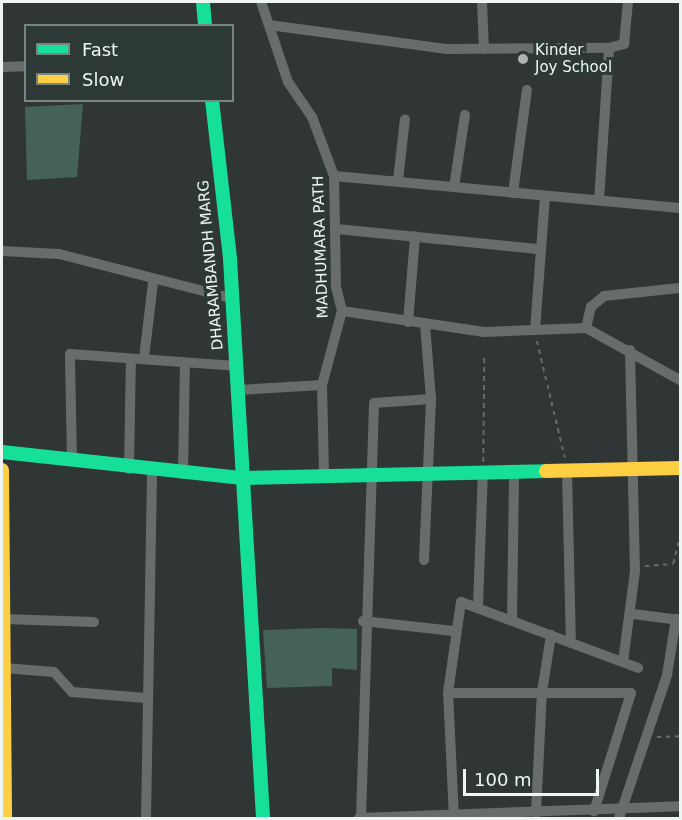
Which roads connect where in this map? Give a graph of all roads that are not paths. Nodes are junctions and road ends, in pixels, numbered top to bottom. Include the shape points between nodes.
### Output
1 (203, 2) edge
2 (261, 2) edge
3 (482, 2) edge
4 (628, 2) edge
5 (205, 24) edge
6 (269, 25) junction
7 (609, 48) junction
8 (484, 50) junction
9 (24, 66) edge
10 (2, 67) edge
11 (526, 90) dead end
12 (212, 102) edge
13 (465, 115) dead end
14 (405, 118) dead end
15 (334, 176) junction
16 (398, 180) junction
17 (454, 187) junction
18 (513, 193) junction
19 (545, 196) junction
20 (599, 200) junction
21 (681, 208) edge
22 (337, 229) junction
23 (415, 236) junction
24 (539, 249) junction
25 (2, 251) edge
26 (153, 282) junction
27 (681, 288) edge
28 (230, 298) junction
29 (342, 311) junction
30 (408, 322) junction
31 (425, 325) junction
32 (586, 328) junction
33 (535, 330) junction
34 (630, 350) junction
35 (144, 358) junction
36 (130, 359) junction
37 (185, 364) junction
38 (236, 366) junction
39 (681, 380) edge
40 (322, 385) junction
41 (238, 390) junction
42 (431, 399) junction
43 (2, 452) edge
44 (72, 461) junction
45 (631, 468) junction
46 (681, 468) edge
47 (129, 469) junction
48 (2, 470) edge
49 (152, 471) junction
50 (567, 471) junction
51 (483, 472) junction
52 (514, 472) junction
53 (183, 474) junction
54 (324, 474) junction
55 (370, 475) junction
56 (429, 475) junction
57 (243, 478) junction
58 (424, 561) dead end
59 (478, 606) junction
60 (3, 612) edge
61 (633, 614) junction
62 (512, 620) junction
63 (678, 620) edge
64 (363, 621) junction
65 (94, 622) dead end
66 (453, 631) junction
67 (551, 635) junction
68 (571, 642) junction
69 (623, 662) junction
70 (4, 668) junction
71 (638, 668) dead end
72 (542, 692) junction
73 (448, 693) junction
74 (146, 698) junction
75 (681, 806) edge
76 (594, 811) junction
77 (536, 813) junction
78 (621, 814) edge
79 (454, 816) edge
80 (360, 818) edge
81 (4, 819) edge
82 (146, 819) edge
83 (263, 819) edge

1 - 5 street
2 - 6 street, MADHUMARA PATH
3 - 8 street
4 - 7 street via 623,46
6 - 8 street
6 - 15 street, MADHUMARA PATH via 288,82 312,117
7 - 8 street
7 - 20 street
9 - 10 street
11 - 18 street
12 - 28 street, DHARAMBANDH MARG
13 - 17 street
14 - 16 street
15 - 16 street
15 - 22 street, MADHUMARA PATH
16 - 17 street
17 - 18 street
18 - 19 street
19 - 20 street
19 - 24 street
20 - 21 street
22 - 23 street
22 - 29 street, MADHUMARA PATH
23 - 24 street
23 - 30 street
24 - 33 street
25 - 26 street via 59,254
26 - 28 street
26 - 35 street
27 - 32 street via 604,296 591,307
28 - 38 street, DHARAMBANDH MARG
29 - 30 street
29 - 40 street, MADHUMARA PATH
30 - 31 street
31 - 33 street via 484,333
31 - 42 street
32 - 33 street
32 - 34 street
34 - 39 street
34 - 45 street
35 - 36 street
35 - 37 street
36 - 44 street via 70,354
36 - 47 street
37 - 38 street
37 - 53 street
38 - 41 street, DHARAMBANDH MARG
40 - 41 street
40 - 54 street, MADHUMARA PATH
41 - 57 street, DHARAMBANDH MARG
42 - 55 street via 374,403
42 - 56 street
43 - 44 street
44 - 47 street
45 - 46 street
45 - 50 street
45 - 61 street
47 - 49 street
48 - 60 street
49 - 53 street
49 - 74 street
50 - 52 street
50 - 68 street
51 - 52 street
51 - 56 street
51 - 59 street
52 - 62 street
53 - 57 street
54 - 55 street
54 - 57 street
55 - 56 street
55 - 64 street
56 - 58 street
57 - 83 street, DHARAMBANDH MARG
59 - 62 street
59 - 66 street via 461,602
60 - 65 street
60 - 70 street
61 - 63 street
61 - 69 street
62 - 67 street
63 - 78 street via 667,675
64 - 66 street
64 - 80 street
66 - 73 street
67 - 68 street
67 - 72 street
68 - 69 street
69 - 71 street
70 - 74 street via 54,672 72,692
70 - 81 street
72 - 73 street
72 - 76 street via 631,693
72 - 77 street
73 - 79 street
74 - 82 street
75 - 78 street
76 - 77 street
76 - 78 street
77 - 79 street
79 - 80 street

